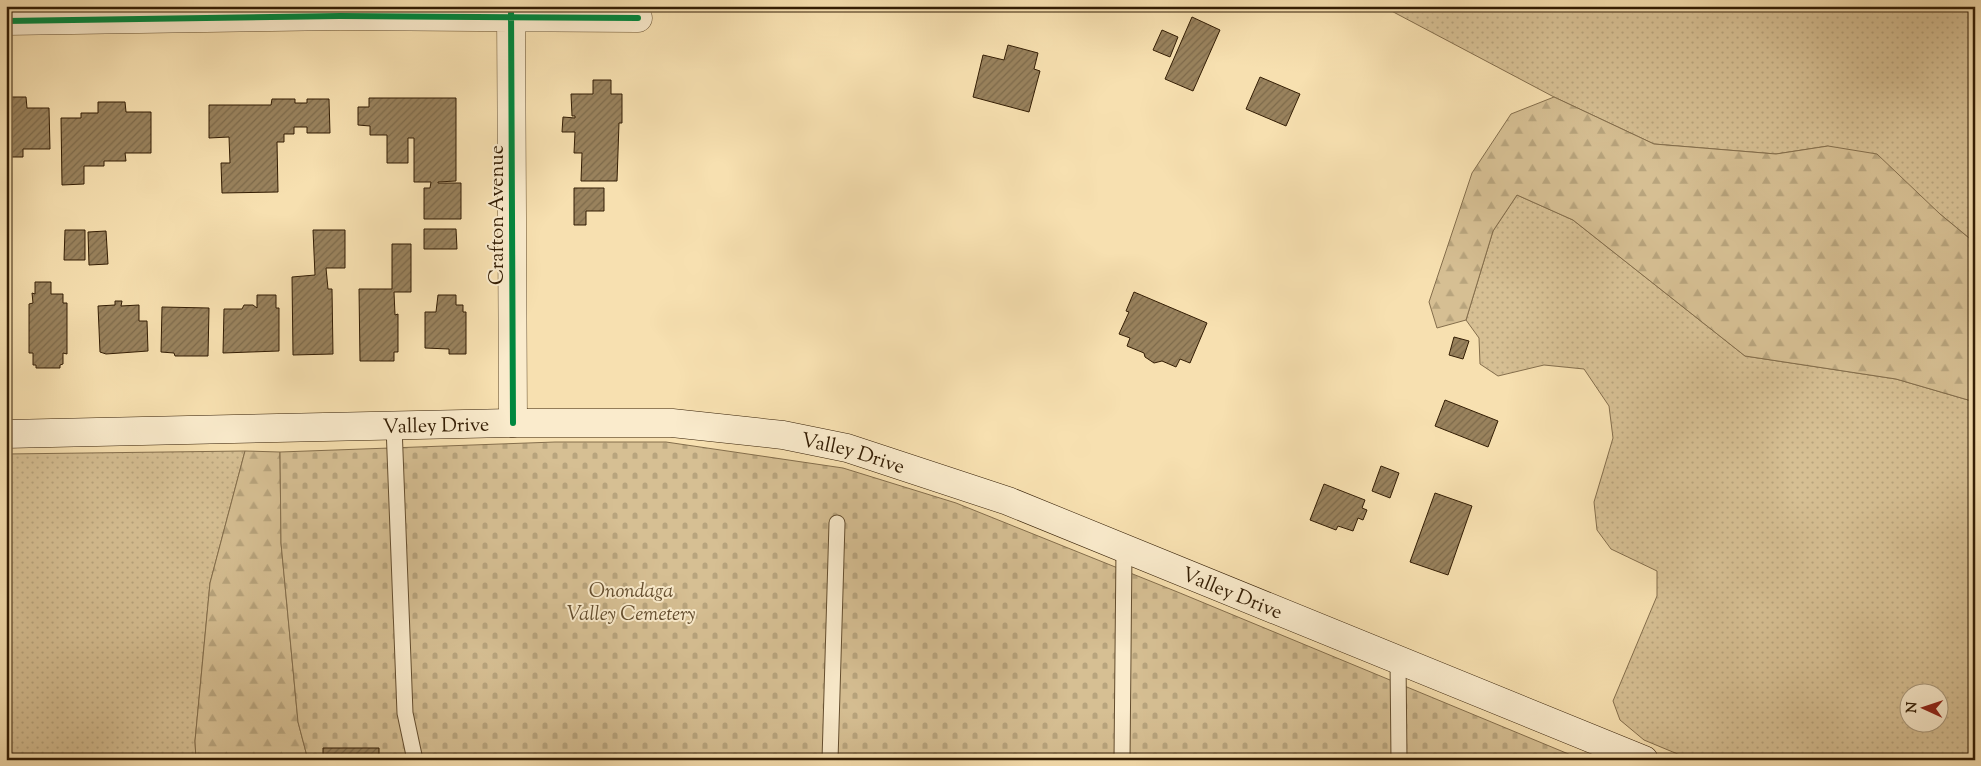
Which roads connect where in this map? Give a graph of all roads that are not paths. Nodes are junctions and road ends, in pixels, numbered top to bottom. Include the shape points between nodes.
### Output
1 (511, 11) edge
2 (107, 12) edge
3 (638, 18) dead end
4 (6, 21) edge
5 (514, 424) junction
6 (394, 426) junction
7 (6, 434) edge
8 (837, 523) dead end
9 (1124, 548) junction
10 (1398, 660) junction
11 (415, 760) edge
12 (830, 760) edge
13 (1122, 760) edge
14 (1399, 760) edge
15 (1644, 760) edge

1 - 2 main road
1 - 3 main road
1 - 5 main road, Crafton Avenue
2 - 4 main road
5 - 6 main road, Valley Drive
5 - 9 main road, Valley Drive via 672,423 783,435 838,446 1008,501
6 - 7 main road, Valley Drive
6 - 11 lane via 405,713
8 - 12 lane
9 - 10 main road, Valley Drive
9 - 13 lane
10 - 14 lane
10 - 15 main road, Valley Drive

